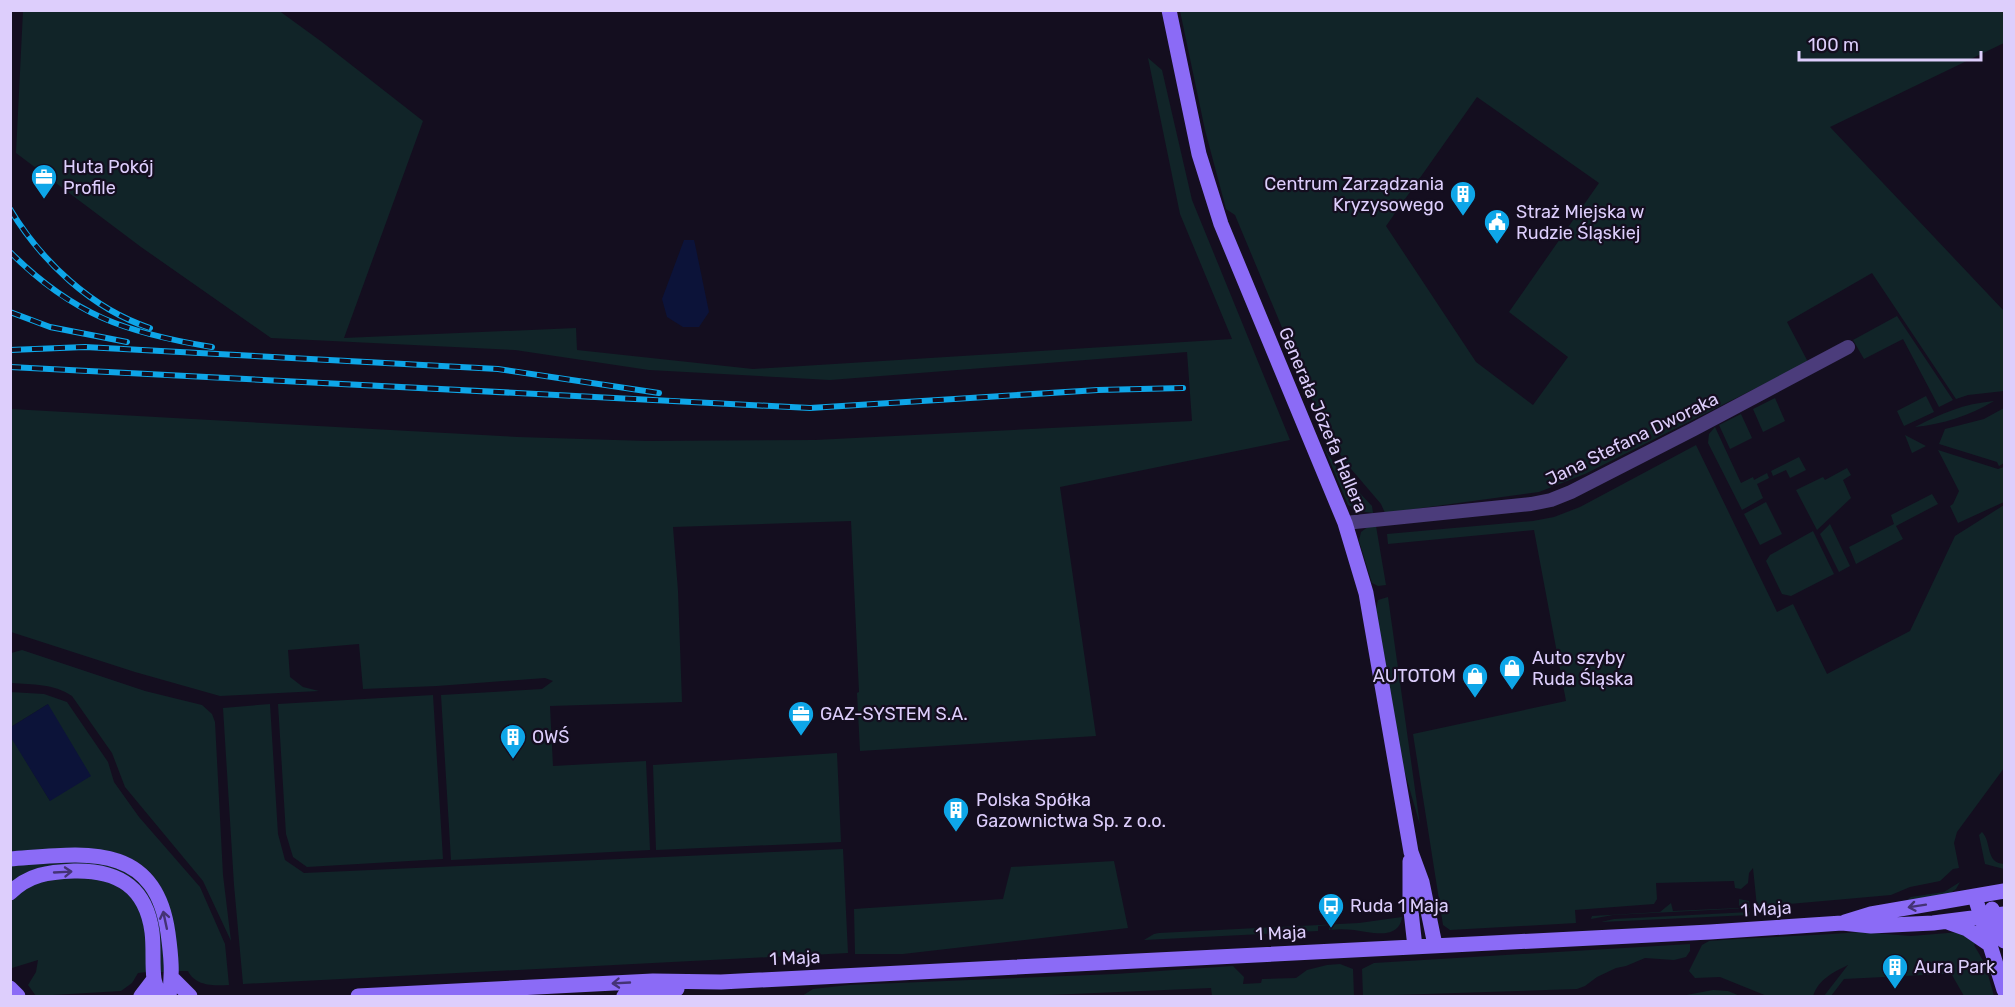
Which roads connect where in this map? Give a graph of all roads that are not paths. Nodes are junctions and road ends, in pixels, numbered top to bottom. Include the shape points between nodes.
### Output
1 (1169, 10) edge
2 (1848, 347) dead end
3 (1345, 523) junction
4 (1411, 852) junction
5 (10, 859) edge
6 (2004, 891) edge
7 (10, 893) edge
8 (1982, 896) junction
9 (1993, 916) edge
10 (1944, 922) junction
11 (1842, 923) junction
12 (1997, 942) edge
13 (1435, 945) junction
14 (1415, 947) junction
15 (172, 978) junction
16 (154, 979) junction
17 (721, 982) junction
18 (10, 987) edge
19 (2004, 990) edge
20 (18, 996) edge
21 (141, 996) edge
22 (160, 996) edge
23 (169, 996) edge
24 (190, 996) edge
25 (358, 996) edge
26 (624, 996) edge

1 - 3 street, Generała Józefa Hallera via 1199,154 1221,224
2 - 3 street, Jana Stefana Dworaka via 1684,435 1551,500
3 - 4 street, Generała Józefa Hallera via 1369,605
4 - 13 street, Generała Józefa Hallera via 1422,882
4 - 14 street, Generała Józefa Hallera
15 -> 5 street via 166,918 157,894 132,868 118,860 83,854
6 - 8 street, 1 Maja
7 -> 16 street via 24,881 47,873 90,871 121,880 133,888 149,916
8 - 9 street
8 -> 11 street, 1 Maja via 1870,914
9 - 10 street, 1 Maja
9 - 12 street
10 - 11 street, 1 Maja via 1871,926
10 - 12 street
11 - 13 street, 1 Maja
12 - 19 street
13 - 14 street, 1 Maja
14 - 17 street, 1 Maja
15 - 23 street
15 - 24 street
16 - 21 street
16 - 22 street
17 -> 25 street, 1 Maja via 653,981
17 - 26 street, 1 Maja
18 - 20 street

